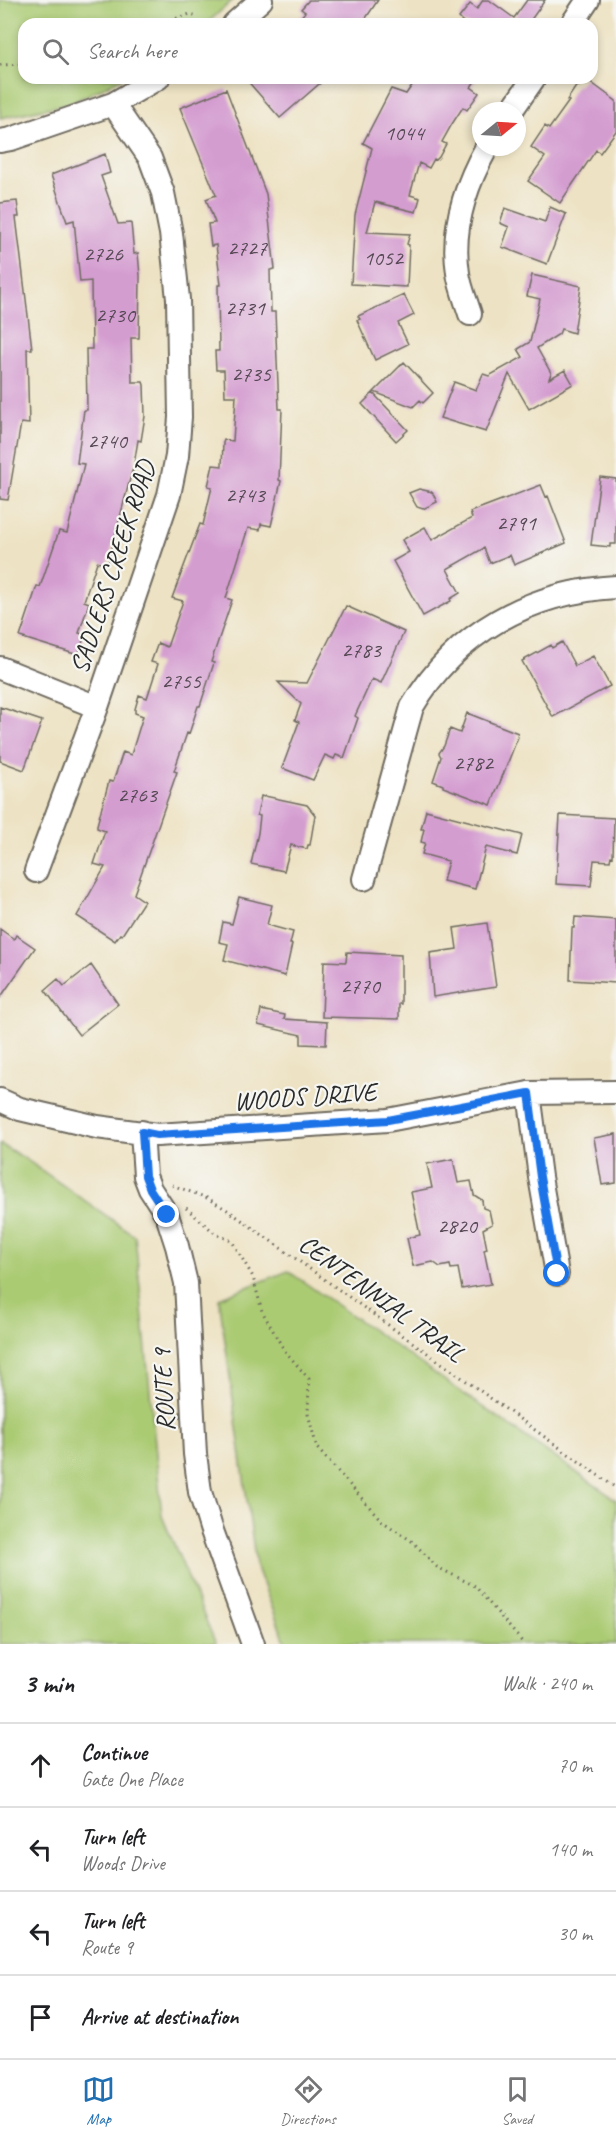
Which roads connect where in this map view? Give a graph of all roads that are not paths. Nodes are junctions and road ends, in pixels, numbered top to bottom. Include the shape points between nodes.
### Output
1 (261, 0) edge
2 (588, 0) edge
3 (241, 18) edge
4 (576, 18) edge
5 (148, 84) edge
6 (530, 84) edge
7 (517, 102) edge
8 (113, 104) junction
9 (0, 141) edge
10 (482, 156) edge
11 (470, 314) dead end
12 (616, 587) edge
13 (0, 668) edge
14 (98, 707) junction
15 (36, 871) dead end
16 (364, 879) dead end
17 (616, 1092) edge
18 (529, 1093) junction
19 (0, 1100) edge
20 (142, 1132) junction
21 (557, 1274) dead end
22 (253, 1644) edge

1 - 3 street
2 - 4 street
5 - 8 street
6 - 7 street
8 - 9 street
8 - 14 street, SADLERS CREEK ROAD via 150,158 163,193 177,276 180,417 169,495
10 - 11 street via 470,177 458,223 458,276
12 - 16 street via 570,592 522,608 471,639 438,670 412,707
13 - 14 street
14 - 15 street, SADLERS CREEK ROAD
17 - 18 street, WOODS DRIVE
18 - 20 street, WOODS DRIVE via 388,1120 157,1135
18 - 21 street
19 - 20 street, WOODS DRIVE via 20,1109 97,1127
20 - 22 street, ROUTE 9 via 145,1176 167,1215 186,1283 200,1492

